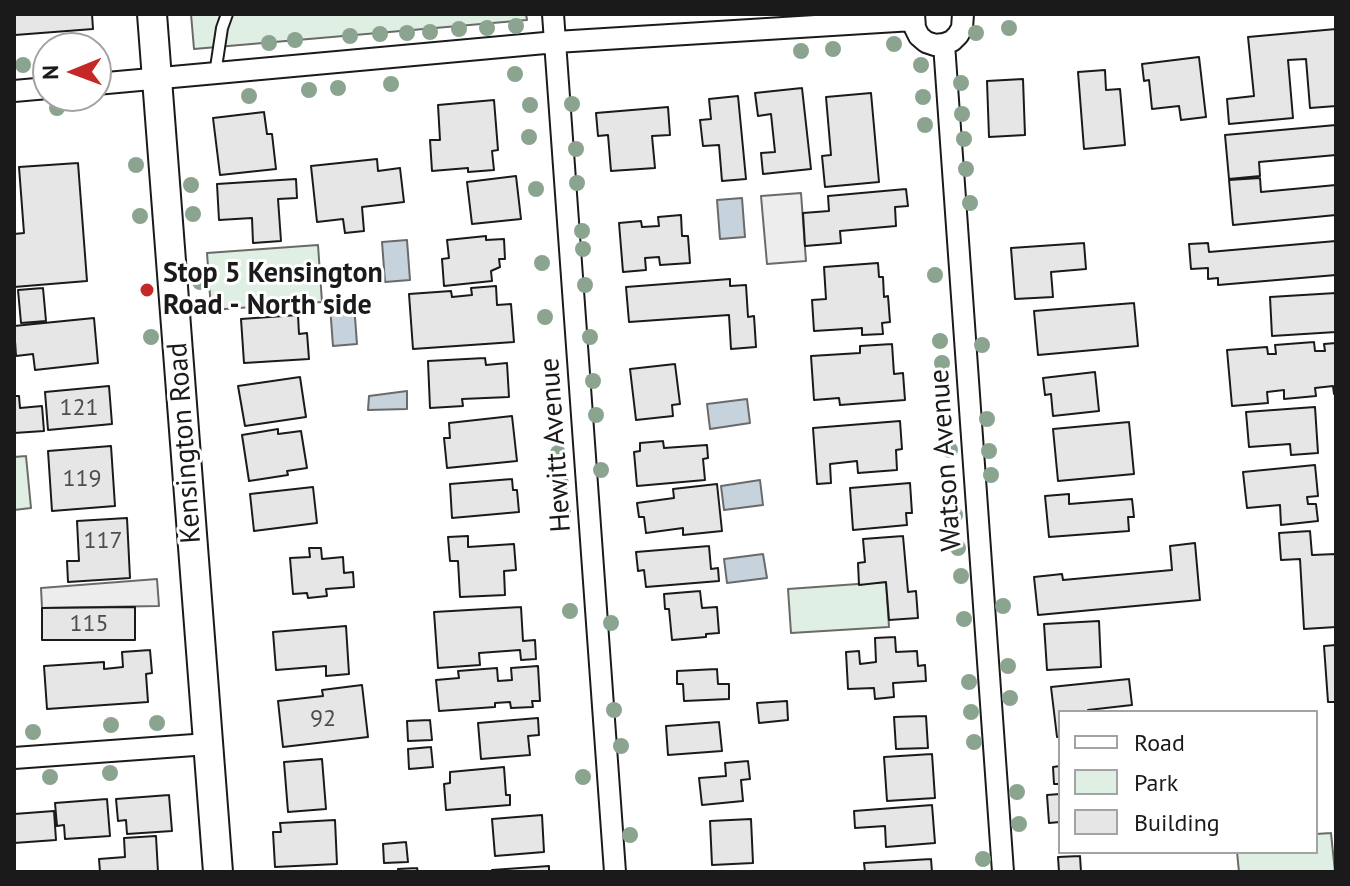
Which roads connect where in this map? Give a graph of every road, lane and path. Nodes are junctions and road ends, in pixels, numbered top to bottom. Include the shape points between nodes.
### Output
1 (152, 14) edge
2 (227, 14) edge
3 (553, 14) edge
4 (968, 14) edge
5 (914, 17) edge
6 (556, 42) junction
7 (944, 44) junction
8 (215, 74) junction
9 (157, 79) junction
10 (112, 83) edge
11 (208, 744) junction
12 (14, 758) edge
13 (218, 872) edge
14 (615, 872) edge
15 (1003, 872) edge

1 - 9 main road, Kensington Road
2 - 8 lane
3 - 6 street, Hewitt Avenue
4 - 7 street via 958,35
5 - 6 street
5 - 7 street via 919,36
6 - 8 street
6 - 14 street, Hewitt Avenue
7 - 15 street, Watson Avenue
8 - 9 street
9 - 10 street
9 - 11 main road, Kensington Road
11 - 12 street
11 - 13 main road, Kensington Road

